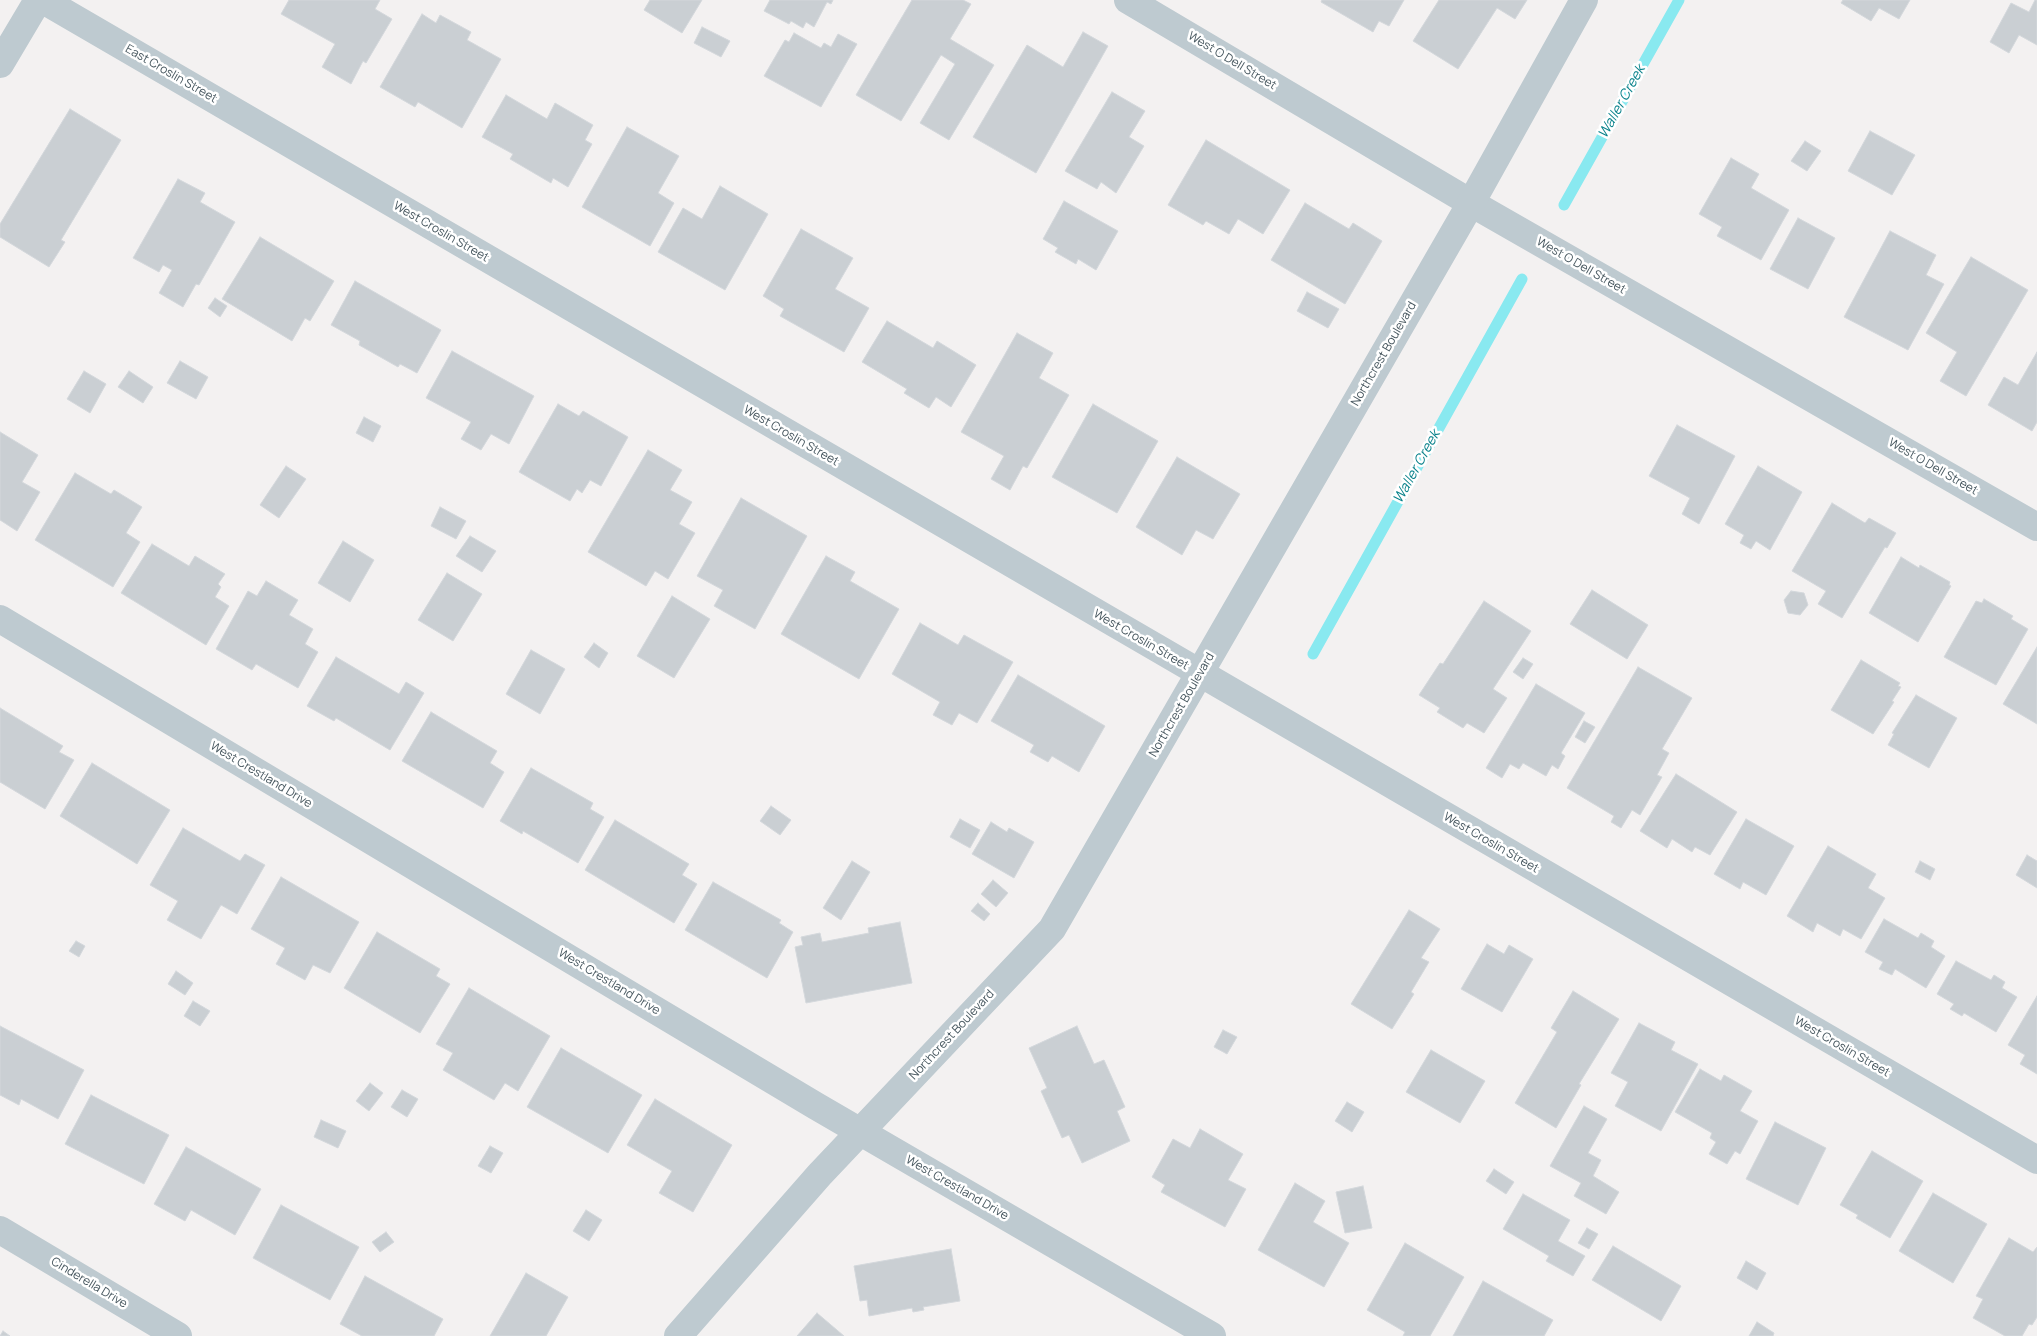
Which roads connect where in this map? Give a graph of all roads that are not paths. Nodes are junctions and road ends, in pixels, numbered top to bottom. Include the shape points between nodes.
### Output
1 (38, 0) edge
2 (43, 0) edge
3 (1128, 0) edge
4 (1584, 0) edge
5 (0, 64) edge
6 (298, 149) joint
7 (1471, 203) junction
8 (2037, 527) edge
9 (4, 621) edge
10 (1200, 674) junction
11 (860, 1132) junction
12 (2037, 1160) edge
13 (0, 1230) edge
14 (178, 1336) edge
15 (678, 1336) edge
16 (1212, 1336) edge

1 - 5 street
2 - 6 street, East Croslin Street
3 - 7 street, West O Dell Street
4 - 7 street, Northcrest Boulevard
6 - 10 street, West Croslin Street
7 - 8 street, West O Dell Street
7 - 10 street, Northcrest Boulevard
9 - 11 street, West Crestland Drive
10 - 11 street, Northcrest Boulevard via 1052,930
10 - 12 street, West Croslin Street
11 - 15 street, Northcrest Boulevard
11 - 16 street, West Crestland Drive
13 - 14 street, Cinderella Drive

